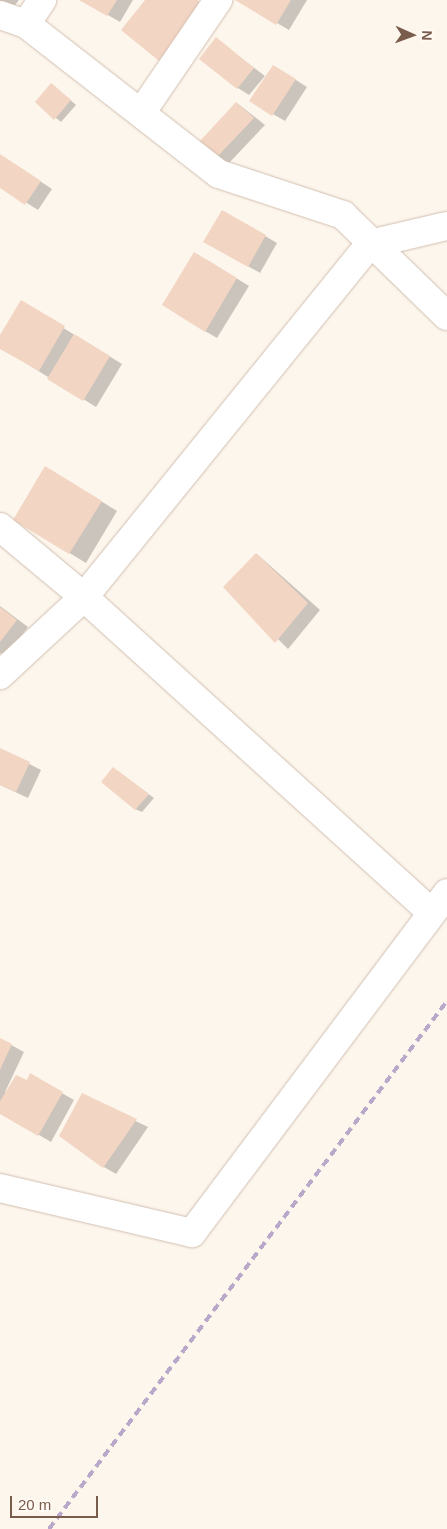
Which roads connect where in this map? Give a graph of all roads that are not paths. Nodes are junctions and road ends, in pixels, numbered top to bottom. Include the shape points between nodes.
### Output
1 (42, 0) edge
2 (218, 0) edge
3 (0, 15) edge
4 (26, 24) junction
5 (141, 113) junction
6 (447, 226) edge
7 (370, 244) junction
8 (447, 316) edge
9 (0, 527) edge
10 (84, 597) junction
11 (0, 675) edge
12 (439, 903) edge
13 (0, 1188) edge

1 - 4 street
2 - 5 street
3 - 4 street
4 - 5 street
5 - 7 street via 219,174 343,215
6 - 7 street
7 - 8 street
7 - 10 street
9 - 10 street
10 - 11 street
10 - 12 street
12 - 13 street via 192,1233

